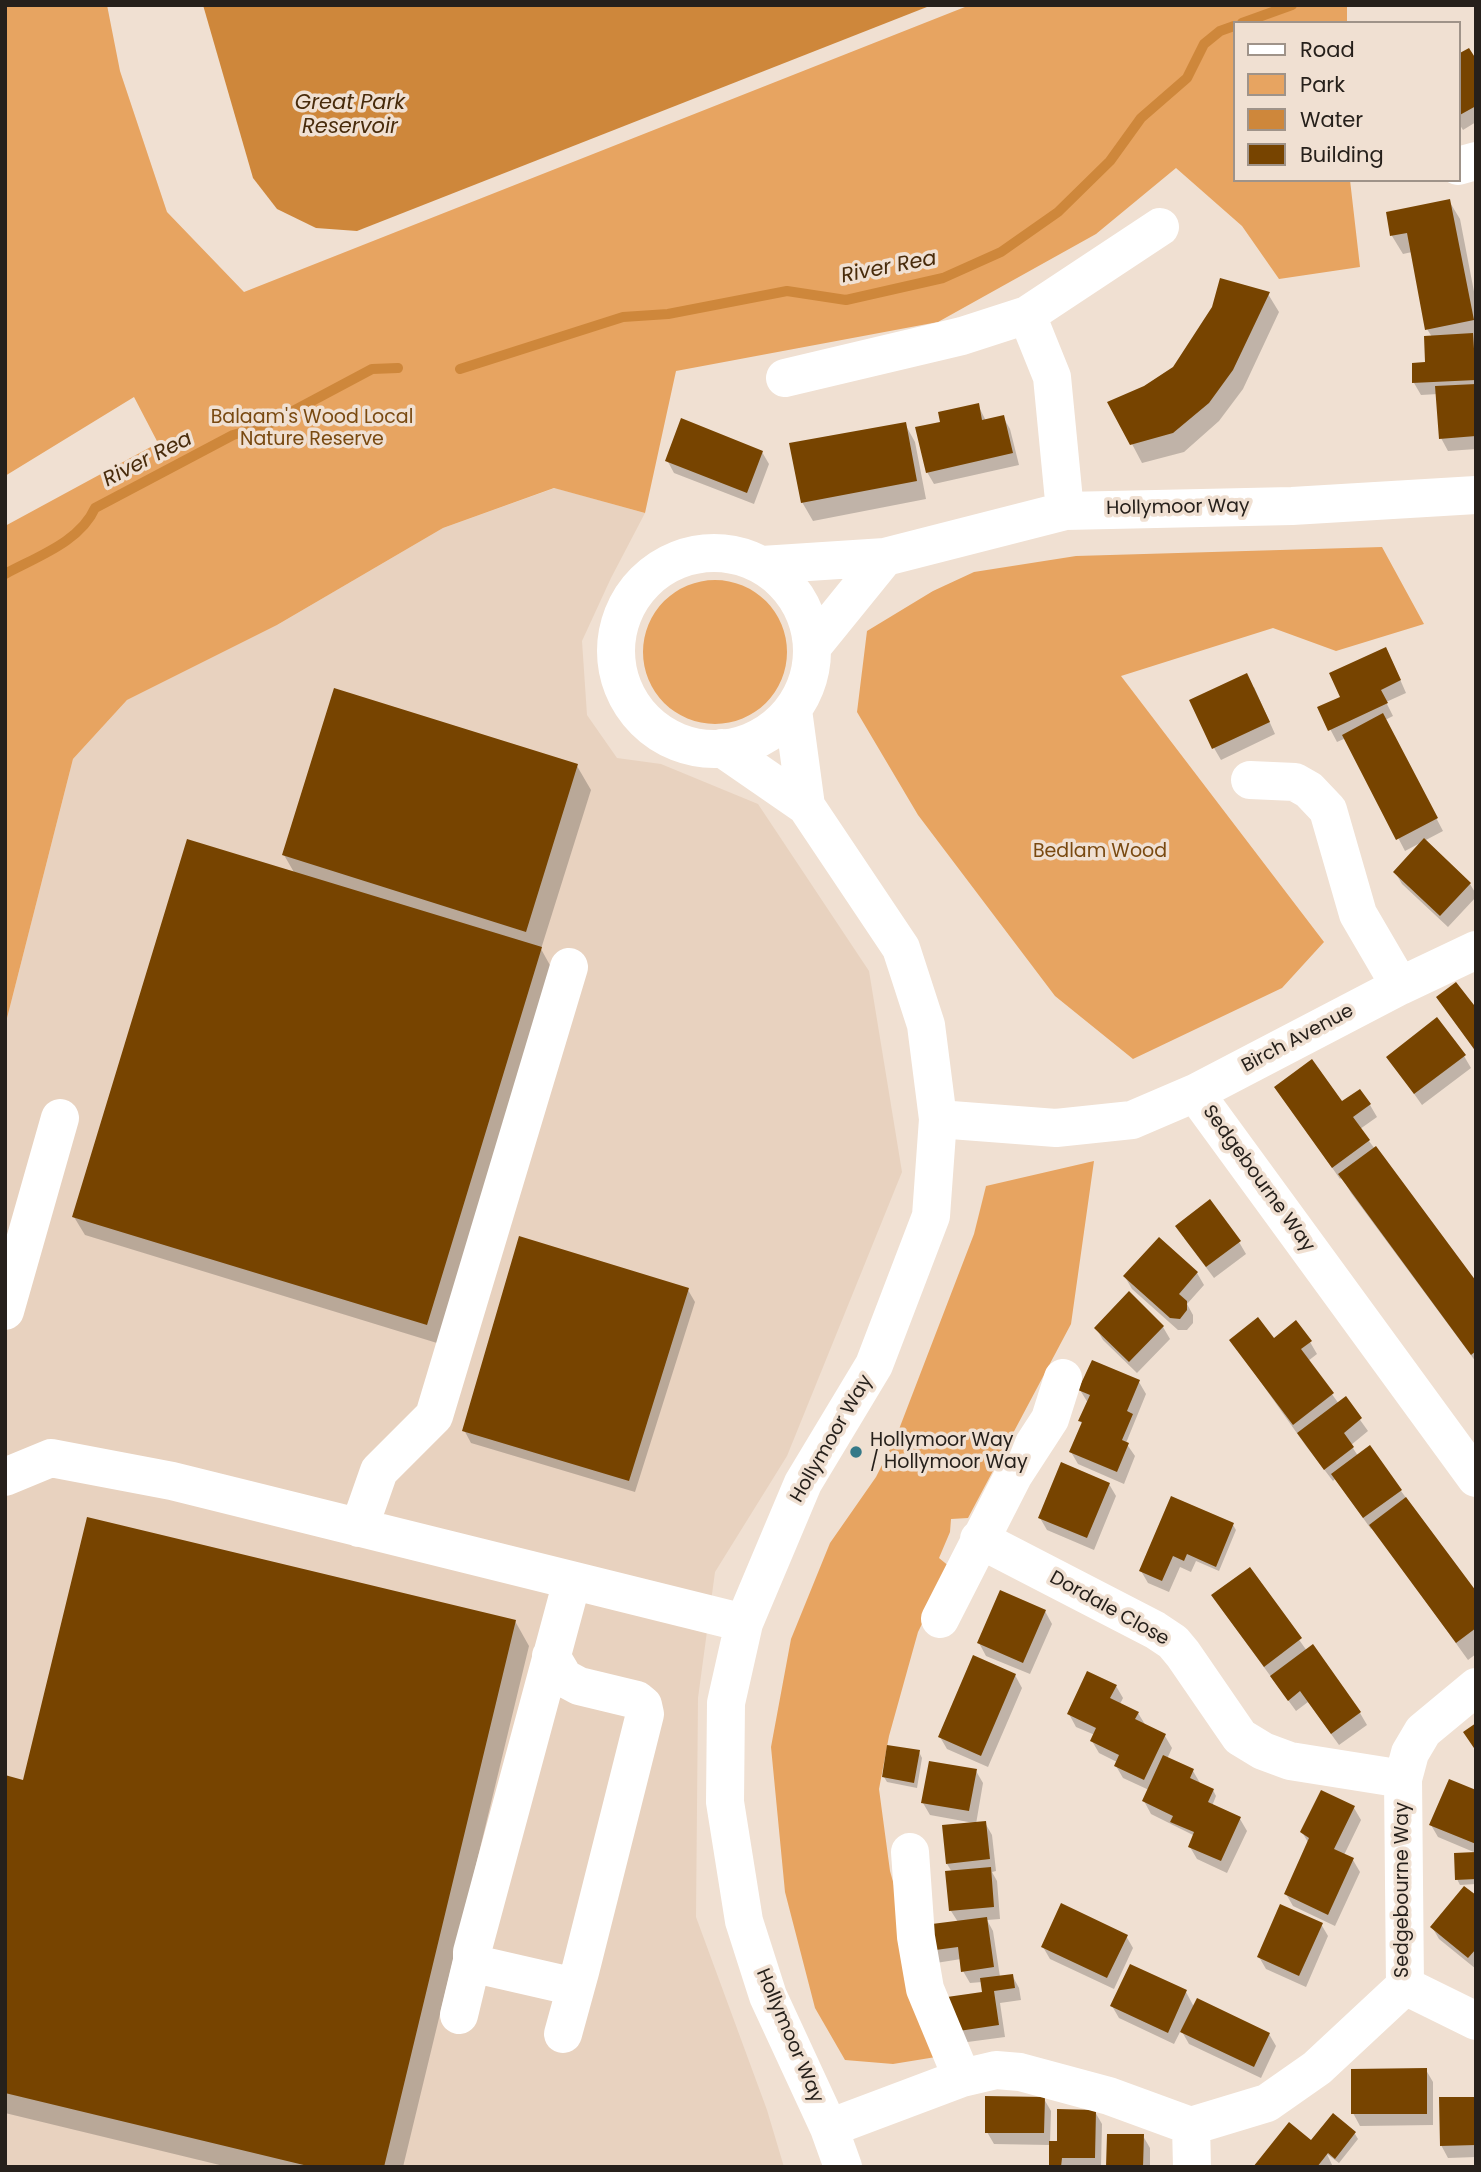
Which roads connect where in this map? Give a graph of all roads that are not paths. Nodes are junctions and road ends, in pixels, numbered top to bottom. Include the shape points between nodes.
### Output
1 (1160, 227) dead end
2 (1027, 315) junction
3 (785, 378) dead end
4 (1476, 495) edge
5 (1065, 511) junction
6 (885, 557) junction
7 (762, 565) junction
8 (813, 647) junction
9 (793, 710) junction
10 (662, 733) junction
11 (621, 734) dead end
12 (722, 748) junction
13 (1250, 780) dead end
14 (806, 806) junction
15 (1476, 950) edge
16 (569, 967) dead end
17 (1400, 986) junction
18 (1195, 1093) junction
19 (60, 1118) dead end
20 (938, 1119) junction
21 (5, 1311) edge
22 (1063, 1378) dead end
23 (10, 1464) edge
24 (1476, 1478) edge
25 (359, 1528) junction
26 (979, 1539) junction
27 (572, 1581) junction
28 (940, 1619) dead end
29 (744, 1623) junction
30 (551, 1656) junction
31 (1476, 1687) edge
32 (1403, 1779) junction
33 (910, 1852) dead end
34 (472, 1961) junction
35 (576, 1983) junction
36 (1405, 1986) junction
37 (458, 2015) dead end
38 (1476, 2021) edge
39 (564, 2034) dead end
40 (962, 2078) junction
41 (1191, 2126) junction
42 (829, 2128) junction
43 (843, 2167) edge
44 (1192, 2167) edge

1 - 2 street
2 - 3 street via 962,336
2 - 5 street via 1052,377
4 - 5 street, Hollymoor Way via 1292,506
5 - 6 street, Hollymoor Way
6 - 7 street, Hollymoor Way
6 - 8 street
7 - 8 street via 788,586 806,615
7 - 10 street via 730,554 699,554 669,563 644,582 626,608 611,678 648,724
8 - 9 street via 808,680
9 - 12 street via 768,733 738,747
9 - 14 street, Hollymoor Way
10 - 11 street
10 - 12 street via 705,750
12 - 14 street, Hollymoor Way
13 - 17 street via 1295,782 1328,810 1358,914
14 - 20 street, Hollymoor Way via 901,948 926,1025
15 - 17 street, Birch Avenue
16 - 25 street via 434,1416 379,1471
17 - 18 street, Birch Avenue
18 - 20 street, Sedgebourne Way via 1132,1120 1056,1128
18 - 24 street, Sedgebourne Way
19 - 21 street
20 - 29 street, Hollymoor Way via 931,1216 874,1365 803,1483
22 - 26 street via 1050,1419
23 - 25 street via 51,1458 173,1481
25 - 27 street
26 - 28 street
26 - 32 street, Dordale Close via 1173,1642 1240,1737 1263,1751 1290,1761
27 - 29 street
27 - 30 street
29 - 42 street, Hollymoor Way via 726,1703 725,1802 744,1921 768,1996
30 - 34 street
30 - 35 street via 564,1678 637,1700 645,1714
31 - 32 street, Sedgebourne Way via 1423,1731 1410,1753
32 - 36 street, Sedgebourne Way
33 - 40 street via 925,1989
34 - 35 street via 561,1985
34 - 37 street
35 - 39 street
36 - 38 street
36 - 41 street, Sedgebourne Way via 1317,2068 1267,2103
40 - 41 street via 996,2070 1020,2073 1109,2096
40 - 42 street
41 - 44 street
42 - 43 street, Hollymoor Way

